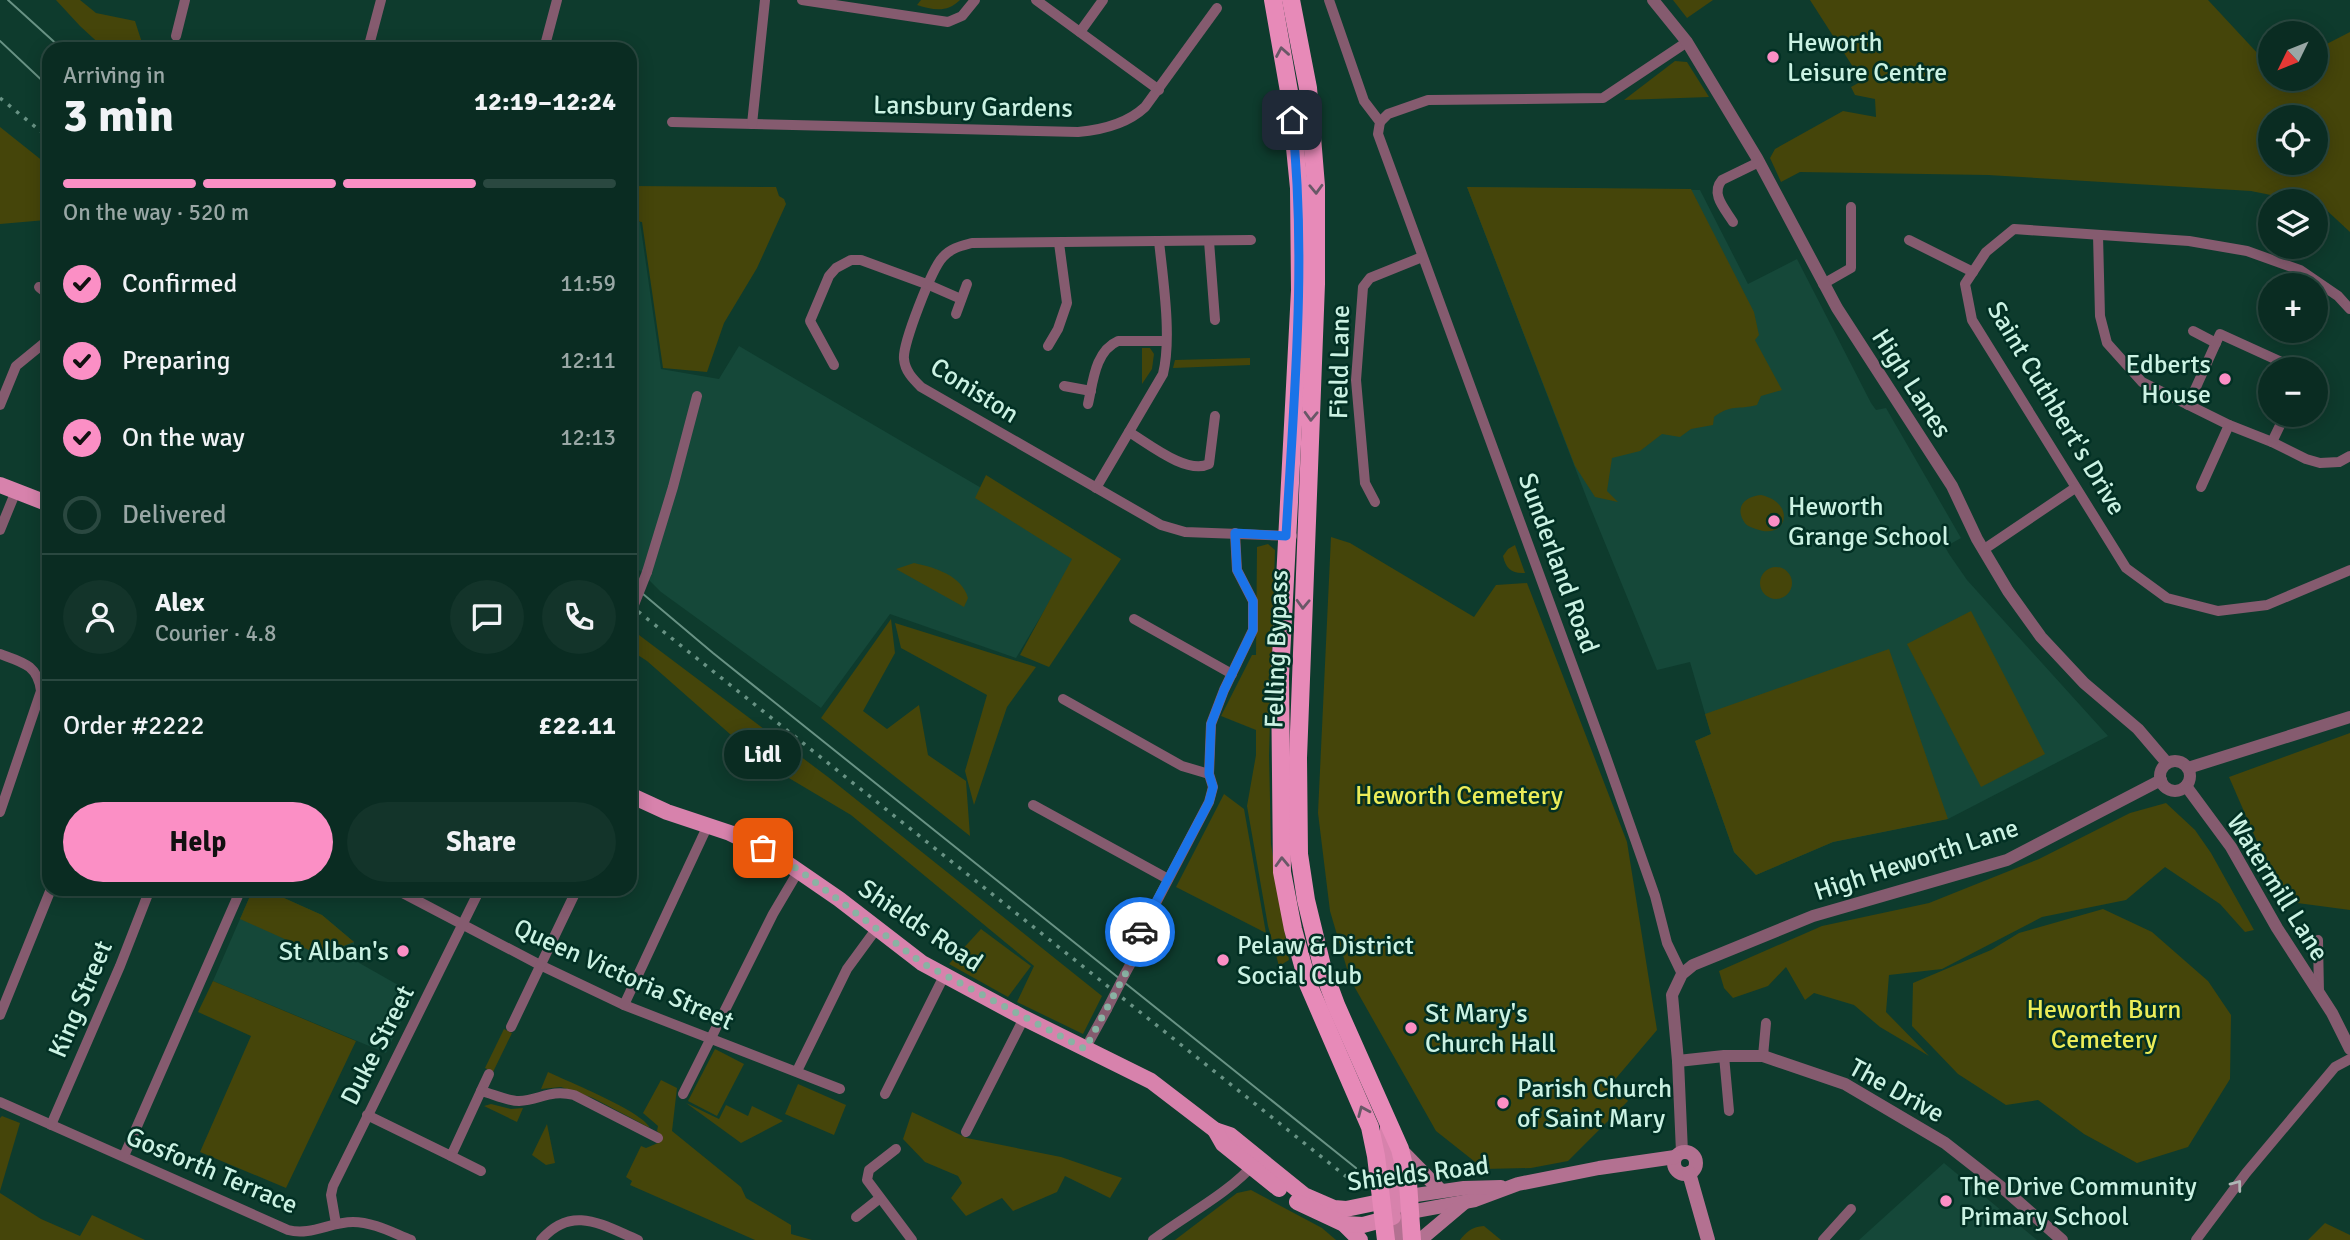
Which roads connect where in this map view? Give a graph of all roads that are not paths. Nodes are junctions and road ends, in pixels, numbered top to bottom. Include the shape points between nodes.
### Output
1 (185, 0) edge
2 (381, 0) edge
3 (557, 0) edge
4 (765, 0) edge
5 (802, 0) edge
6 (975, 0) edge
7 (1036, 0) edge
8 (1103, 0) edge
9 (1273, 0) edge
10 (1291, 0) edge
11 (1329, 0) edge
12 (1653, 0) edge
13 (868, 5) edge
14 (1217, 8) dead end
15 (1080, 32) junction
16 (176, 36) dead end
17 (370, 42) edge
18 (546, 42) edge
19 (1687, 42) junction
20 (1159, 90) junction
21 (672, 122) dead end
22 (1380, 122) junction
23 (752, 124) junction
24 (1759, 162) junction
25 (1851, 207) dead end
26 (1733, 222) dead end
27 (2098, 235) junction
28 (1251, 240) dead end
29 (1909, 240) dead end
30 (1159, 241) junction
31 (1209, 241) junction
32 (1059, 243) junction
33 (1422, 257) junction
34 (1973, 272) junction
35 (967, 284) dead end
36 (1823, 284) junction
37 (929, 285) junction
38 (961, 299) junction
39 (2350, 309) edge
40 (956, 314) dead end
41 (1215, 320) dead end
42 (2193, 331) dead end
43 (1166, 341) junction
44 (2216, 343) junction
45 (42, 345) edge
46 (1048, 345) dead end
47 (2271, 357) edge
48 (834, 365) dead end
49 (1064, 386) dead end
50 (1091, 391) junction
51 (697, 396) dead end
52 (1088, 404) dead end
53 (0, 405) edge
54 (2188, 405) junction
55 (1215, 416) dead end
56 (2229, 425) junction
57 (2279, 427) edge
58 (1129, 432) junction
59 (2272, 442) junction
60 (2350, 456) edge
61 (0, 485) edge
62 (2201, 486) dead end
63 (1096, 488) junction
64 (2075, 488) junction
65 (16, 491) junction
66 (42, 501) edge
67 (1375, 502) dead end
68 (0, 530) edge
69 (1235, 533) junction
70 (1286, 536) junction
71 (1306, 536) junction
72 (1983, 550) junction
73 (2350, 570) edge
74 (637, 597) edge
75 (1134, 619) dead end
76 (0, 654) edge
77 (1232, 674) junction
78 (1063, 699) dead end
79 (2350, 717) edge
80 (2168, 764) junction
81 (2188, 768) junction
82 (1209, 774) junction
83 (2161, 780) junction
84 (2186, 786) junction
85 (637, 797) edge
86 (1033, 805) dead end
87 (0, 812) edge
88 (708, 825) junction
89 (799, 870) junction
90 (1168, 879) junction
91 (48, 896) edge
92 (147, 896) edge
93 (238, 896) edge
94 (408, 896) edge
95 (477, 896) edge
96 (574, 896) edge
97 (463, 925) junction
98 (877, 928) junction
99 (2318, 940) dead end
100 (540, 965) junction
101 (1682, 974) junction
102 (944, 976) junction
103 (0, 983) edge
104 (12, 989) junction
105 (2319, 996) junction
106 (624, 1004) junction
107 (0, 1015) edge
108 (1024, 1018) junction
109 (1766, 1023) dead end
110 (510, 1027) dead end
111 (1350, 1037) junction
112 (710, 1039) junction
113 (1085, 1049) junction
114 (2350, 1049) edge
115 (1724, 1056) junction
116 (1763, 1056) junction
117 (2350, 1059) edge
118 (1678, 1062) junction
119 (797, 1071) junction
120 (489, 1074) dead end
121 (840, 1089) dead end
122 (481, 1091) junction
123 (683, 1094) dead end
124 (886, 1094) dead end
125 (0, 1102) edge
126 (1729, 1111) dead end
127 (367, 1115) junction
128 (1388, 1121) junction
129 (51, 1125) junction
130 (966, 1132) dead end
131 (652, 1138) dead end
132 (1399, 1146) junction
133 (896, 1149) dead end
134 (124, 1156) junction
135 (451, 1156) junction
136 (1255, 1163) junction
137 (1681, 1163) junction
138 (481, 1171) dead end
139 (1509, 1186) junction
140 (1441, 1191) junction
141 (880, 1198) junction
142 (1465, 1202) junction
143 (1397, 1207) junction
144 (1851, 1209) dead end
145 (856, 1217) dead end
146 (336, 1224) junction
147 (1344, 1224) junction
148 (411, 1240) edge
149 (541, 1240) edge
150 (638, 1240) edge
151 (912, 1240) edge
152 (1153, 1240) edge
153 (1360, 1240) edge
154 (1386, 1240) edge
155 (1399, 1240) edge
156 (1412, 1240) edge
157 (1420, 1240) edge
158 (1708, 1240) edge
159 (1823, 1240) edge
160 (2062, 1240) edge
161 (2196, 1240) edge

1 - 16 street
2 - 17 street
3 - 18 street
4 - 23 street
5 - 13 street
6 - 13 street via 962,16 948,22
7 - 15 street
8 - 15 street
70 -> 9 highway, Felling Bypass via 1300,290 1299,188 1290,97
10 -> 71 highway, Felling Bypass via 1308,88 1316,186 1317,284
11 - 22 street, Sunderland Road via 1364,101
12 - 19 street, High Lanes
14 - 20 street, Lansbury Gardens
15 - 20 street
19 - 22 street via 1603,98 1428,100 1388,114
19 - 24 street, High Lanes
20 - 23 street, Lansbury Gardens via 1130,118 1094,131
21 - 23 street, Lansbury Gardens
22 - 33 street, Sunderland Road via 1378,134
24 - 26 street via 1718,185 1717,195
24 - 36 street, High Lanes
25 - 36 street via 1851,268
27 - 34 street, Saint Cuthbert's Drive via 2014,229 1986,252
27 - 39 street, Saint Cuthbert's Drive via 2189,241 2247,251 2300,270
27 - 54 street via 2100,316 2107,343 2142,382
28 - 31 street, Coniston
29 - 34 street
30 - 31 street, Coniston
30 - 32 street, Coniston
30 - 43 street
31 - 41 street
32 - 37 street, Coniston via 961,246 943,257
32 - 46 street via 1067,303
33 - 67 street, Field Lane via 1370,278 1363,287 1356,380 1365,483
33 - 101 street, Sunderland Road via 1605,754 1667,943
34 - 64 street, Saint Cuthbert's Drive via 1965,284 1972,320
35 - 38 street
36 - 72 street, High Lanes via 1952,485
37 - 38 street
37 - 48 street via 861,261 851,260 835,268 810,321
37 - 63 street, Coniston via 904,348 912,378
38 - 40 street
42 - 44 street
43 - 50 street via 1111,344 1100,356
43 - 58 street via 1163,374
44 - 47 street via 2220,334
44 - 54 street
45 - 53 street via 16,366
49 - 50 street
50 - 52 street
51 - 74 street, bridge
54 - 56 street
55 - 58 street via 1209,464 1201,468 1186,465
56 - 59 street
56 - 62 street
57 - 59 street
58 - 63 street
59 - 60 street via 2320,463
61 - 65 main road
63 - 69 street, Coniston via 1173,530
64 - 72 street
64 - 73 street, Saint Cuthbert's Drive via 2126,568 2167,598 2218,611 2267,605
65 - 66 main road
65 - 68 street
69 - 70 street, Coniston
69 - 77 street via 1237,570 1253,601 1253,630
70 - 71 street, Coniston
143 -> 70 highway, Felling Bypass via 1376,1156 1370,1127 1308,984 1282,872 1280,676
71 -> 111 highway, Felling Bypass via 1299,854 1324,970
72 - 80 street, High Lanes via 2041,638
75 - 77 street
76 - 87 street via 31,668 40,679 41,691
77 - 82 street via 1211,724
78 - 82 street via 1182,765
79 - 81 street
80 - 81 street via 2178,762
80 - 83 street
81 - 84 street
82 - 90 street via 1213,787 1209,802
83 - 84 street via 2172,791
83 - 101 street, High Heworth Lane via 2007,860 1812,916 1693,965
84 - 105 street, Watermill Lane via 2231,847
85 - 88 main road, Shields Road
86 - 90 street
88 - 89 main road, Shields Road
88 - 106 street
89 - 98 main road, Shields Road
89 - 112 street
90 - 113 street, bridge via 1136,941 1137,952
91 - 104 street
92 - 129 street, King Street
93 - 134 street
94 - 97 street, Queen Victoria Street
95 - 97 street, Duke Street
96 - 100 street
97 - 100 street, Queen Victoria Street
97 - 127 street, Duke Street
98 - 102 main road, Shields Road
98 - 119 street via 847,969
99 - 105 street
100 - 106 street, Queen Victoria Street
100 - 110 street
101 - 118 street via 1672,995
102 - 108 main road, Shields Road
102 - 124 street
103 - 104 street
104 - 107 street
105 - 114 street, Watermill Lane
106 - 112 street, Queen Victoria Street
108 - 113 main road, Shields Road
108 - 130 street
109 - 116 street
111 - 128 highway, Felling Bypass
111 - 132 highway via 1373,1064 1395,1106
112 - 119 street, Queen Victoria Street
112 - 123 street
113 - 136 main road, Shields Road via 1151,1082 1215,1130 1230,1135
115 - 116 street, The Drive
115 - 118 street, The Drive
115 - 126 street
116 - 160 street, The Drive via 1845,1084 1945,1143
161 -> 117 street via 2335,1068
118 - 137 street
119 - 121 street, Queen Victoria Street
120 - 122 street
122 - 131 street via 519,1101 551,1092 574,1095
122 - 135 street
125 - 129 street, Gosforth Terrace
127 - 135 street
127 - 146 street, Duke Street via 333,1186
128 - 132 highway, Felling Bypass
128 - 143 main road
129 - 134 street, Gosforth Terrace
132 - 140 main road
132 - 143 highway, Felling Bypass
133 - 141 street via 867,1174
134 - 146 street, Gosforth Terrace via 288,1230 310,1232
135 - 138 street
136 - 143 main road, Shields Road via 1304,1195 1334,1208
136 - 147 main road via 1297,1202
136 - 152 street via 1227,1191
137 - 139 main road, Shields Road via 1611,1167
137 - 158 main road
139 - 140 main road, Shields Road
139 - 142 main road, Shields Road
140 - 143 main road, Shields Road
141 - 145 street
141 - 151 street
142 - 143 main road, Shields Road
142 - 157 main road
143 - 147 main road, Shields Road via 1363,1225
143 - 154 highway, Felling Bypass
143 - 155 main road
143 - 156 highway, Felling Bypass
144 - 159 street
146 - 148 street, Gosforth Terrace via 361,1222
147 - 153 main road
149 - 150 street via 559,1225 581,1219

